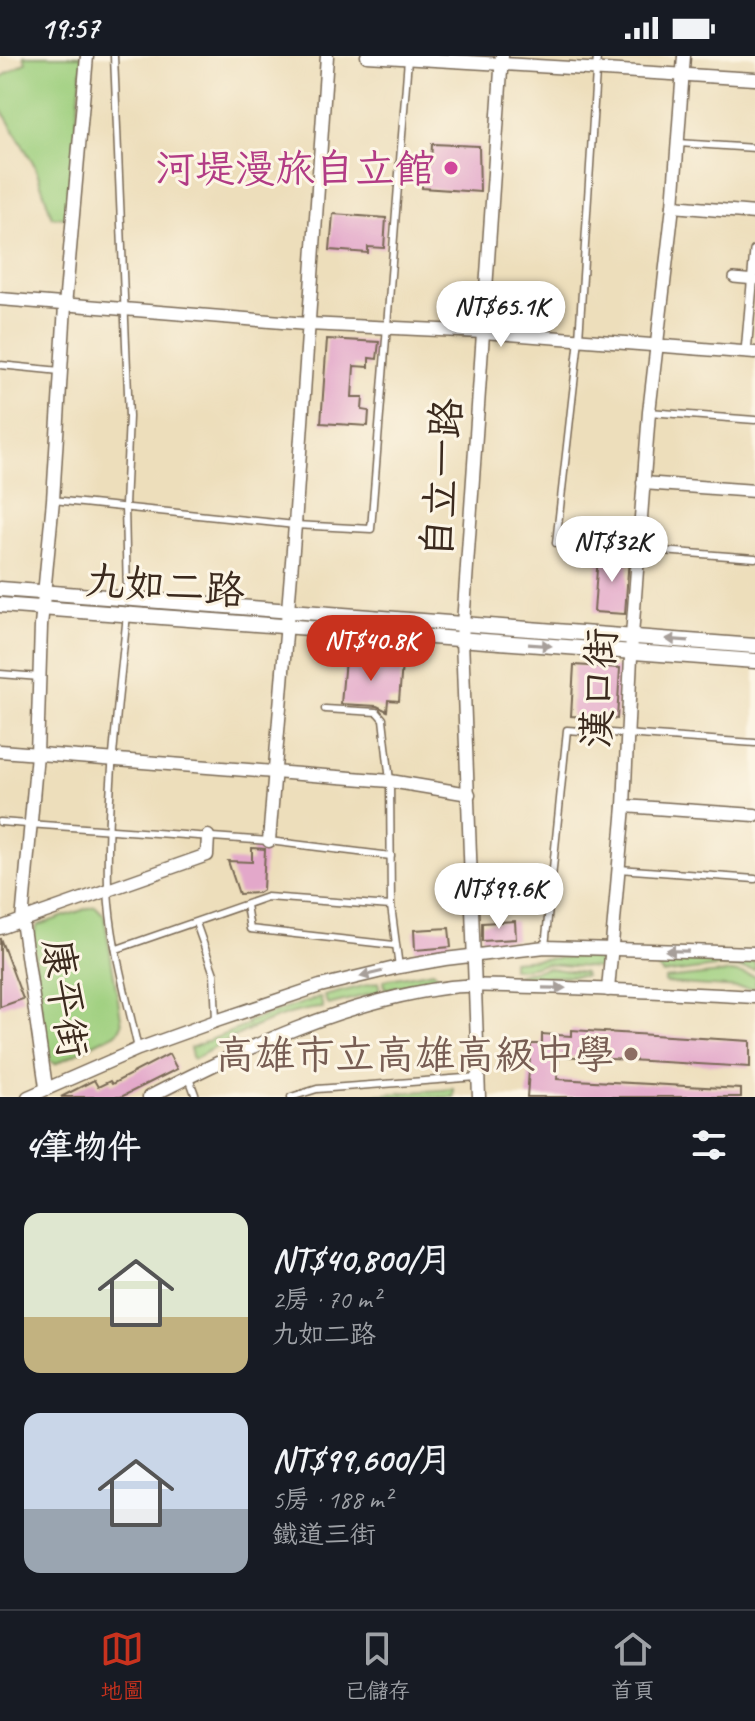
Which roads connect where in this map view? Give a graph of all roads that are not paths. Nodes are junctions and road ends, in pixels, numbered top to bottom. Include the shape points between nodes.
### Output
1 (87, 56) edge
2 (114, 56) edge
3 (327, 56) edge
4 (367, 56) edge
5 (597, 56) edge
6 (684, 56) edge
7 (408, 59) junction
8 (502, 61) edge
9 (597, 70) junction
10 (683, 73) junction
11 (755, 79) edge
12 (678, 143) junction
13 (755, 148) edge
14 (673, 206) junction
15 (755, 213) edge
16 (755, 251) edge
17 (734, 278) dead end
18 (754, 280) edge
19 (0, 299) edge
20 (65, 306) junction
21 (124, 311) junction
22 (307, 324) junction
23 (386, 328) junction
24 (484, 332) junction
25 (579, 339) junction
26 (657, 345) junction
27 (751, 353) edge
28 (0, 365) edge
29 (62, 371) junction
30 (649, 412) junction
31 (755, 420) edge
32 (643, 483) junction
33 (755, 491) edge
34 (53, 500) junction
35 (125, 506) junction
36 (295, 525) junction
37 (639, 551) junction
38 (755, 558) edge
39 (0, 589) edge
40 (44, 592) junction
41 (127, 599) junction
42 (0, 605) edge
43 (43, 608) junction
44 (289, 611) junction
45 (127, 614) junction
46 (287, 626) junction
47 (462, 632) junction
48 (632, 636) junction
49 (755, 646) edge
50 (632, 652) junction
51 (755, 661) edge
52 (0, 674) edge
53 (40, 677) junction
54 (325, 709) dead end
55 (628, 734) junction
56 (755, 743) edge
57 (0, 751) edge
58 (37, 754) junction
59 (112, 760) junction
60 (275, 772) junction
61 (390, 781) junction
62 (469, 794) junction
63 (624, 806) junction
64 (755, 815) edge
65 (0, 822) edge
66 (29, 825) junction
67 (109, 828) junction
68 (208, 836) junction
69 (269, 841) junction
70 (391, 856) junction
71 (619, 869) junction
72 (755, 879) edge
73 (108, 891) junction
74 (246, 905) junction
75 (391, 906) junction
76 (22, 921) junction
77 (196, 923) junction
78 (0, 928) edge
79 (394, 945) junction
80 (545, 947) junction
81 (117, 949) junction
82 (610, 949) junction
83 (755, 953) edge
84 (475, 955) junction
85 (399, 967) junction
86 (476, 985) junction
87 (608, 990) junction
88 (755, 997) edge
89 (216, 1021) junction
90 (138, 1049) junction
91 (189, 1077) junction
92 (478, 1077) junction
93 (46, 1087) junction
94 (28, 1097) edge
95 (149, 1097) edge
96 (196, 1097) edge
97 (291, 1097) edge
98 (479, 1097) edge

1 - 20 street, 康平街
2 - 21 lane
3 - 22 street
4 - 7 street
5 - 9 lane
6 - 10 street, 漢口街
7 - 8 street
7 - 23 lane
8 - 9 street
8 - 24 street, 自立一路
9 - 10 street
9 - 25 lane
10 - 11 street
10 - 12 street, 漢口街
12 - 13 lane
12 - 14 street, 漢口街
14 - 15 street
14 - 26 street, 漢口街
16 - 18 street
17 - 18 street
18 - 27 street
19 - 20 street
20 - 21 street
20 - 29 street, 康平街
21 - 22 street
21 - 35 lane via 129,417
22 - 23 street
22 - 36 street
23 - 24 street
23 - 36 lane via 371,529
24 - 25 street
24 - 47 street, 自立一路
25 - 26 street
25 - 37 lane via 556,543
26 - 27 street
26 - 30 street, 漢口街
28 - 29 lane
29 - 34 street, 康平街
30 - 31 lane
30 - 32 street, 漢口街
32 - 33 street
32 - 37 street, 漢口街
34 - 35 lane
34 - 40 street, 康平街
35 - 36 lane
35 - 41 lane
36 - 44 street
37 - 38 lane
37 - 48 street, 漢口街
39 - 40 street, 九如二路
40 - 41 street, 九如二路
40 - 43 street, 康平街
41 - 44 street, 九如二路
42 - 43 street, 九如二路
43 - 45 street, 九如二路
43 - 53 street, 康平街
44 - 46 street
44 - 47 street, 九如二路
45 - 46 street, 九如二路
45 - 59 lane
46 - 47 street, 九如二路
46 - 60 street
47 - 48 street, 九如二路
47 -> 50 street, 九如二路
47 - 62 street, 自立一路
49 -> 48 street, 九如二路
48 - 50 street, 漢口街
50 - 51 street, 九如二路
50 - 55 street, 漢口街
52 - 53 lane
53 - 58 street, 康平街
54 - 61 lane via 377,712 383,719
55 - 56 lane
55 - 63 street, 漢口街
55 - 80 lane via 567,730
57 - 58 street
58 - 59 street
58 - 66 street, 康平街
59 - 60 street
59 - 67 lane
60 - 61 street
60 - 69 street
61 - 62 street
61 - 70 lane
62 - 84 street, 自立一路
63 - 64 street
63 - 71 street, 漢口街
65 - 66 lane
66 - 67 lane
66 - 76 street, 康平街
67 - 68 lane
67 - 73 lane
68 - 69 lane
68 - 73 street via 207,855
69 - 70 lane
70 - 75 lane
71 - 72 lane
71 - 82 street, 漢口街
73 - 76 street
73 - 81 lane
74 - 75 lane via 267,897
74 - 77 lane
74 - 79 lane via 250,929
75 - 79 lane
76 - 78 street
76 - 93 street, 康平街
77 - 81 lane
77 - 89 lane via 214,974
79 - 85 lane
80 - 82 street
80 - 84 street
81 - 90 lane
83 -> 82 street
82 - 87 street, 漢口街
84 - 85 street
84 - 86 street, 自立一路
85 -> 89 street via 320,986
86 -> 87 street
86 - 91 street via 343,1012 240,1050
86 - 92 street, 自立一路
87 - 88 street
89 - 90 street
90 - 93 street
91 - 95 street
91 - 96 lane
92 - 97 lane via 317,1089
92 - 98 street, 自立一路
93 - 94 street

